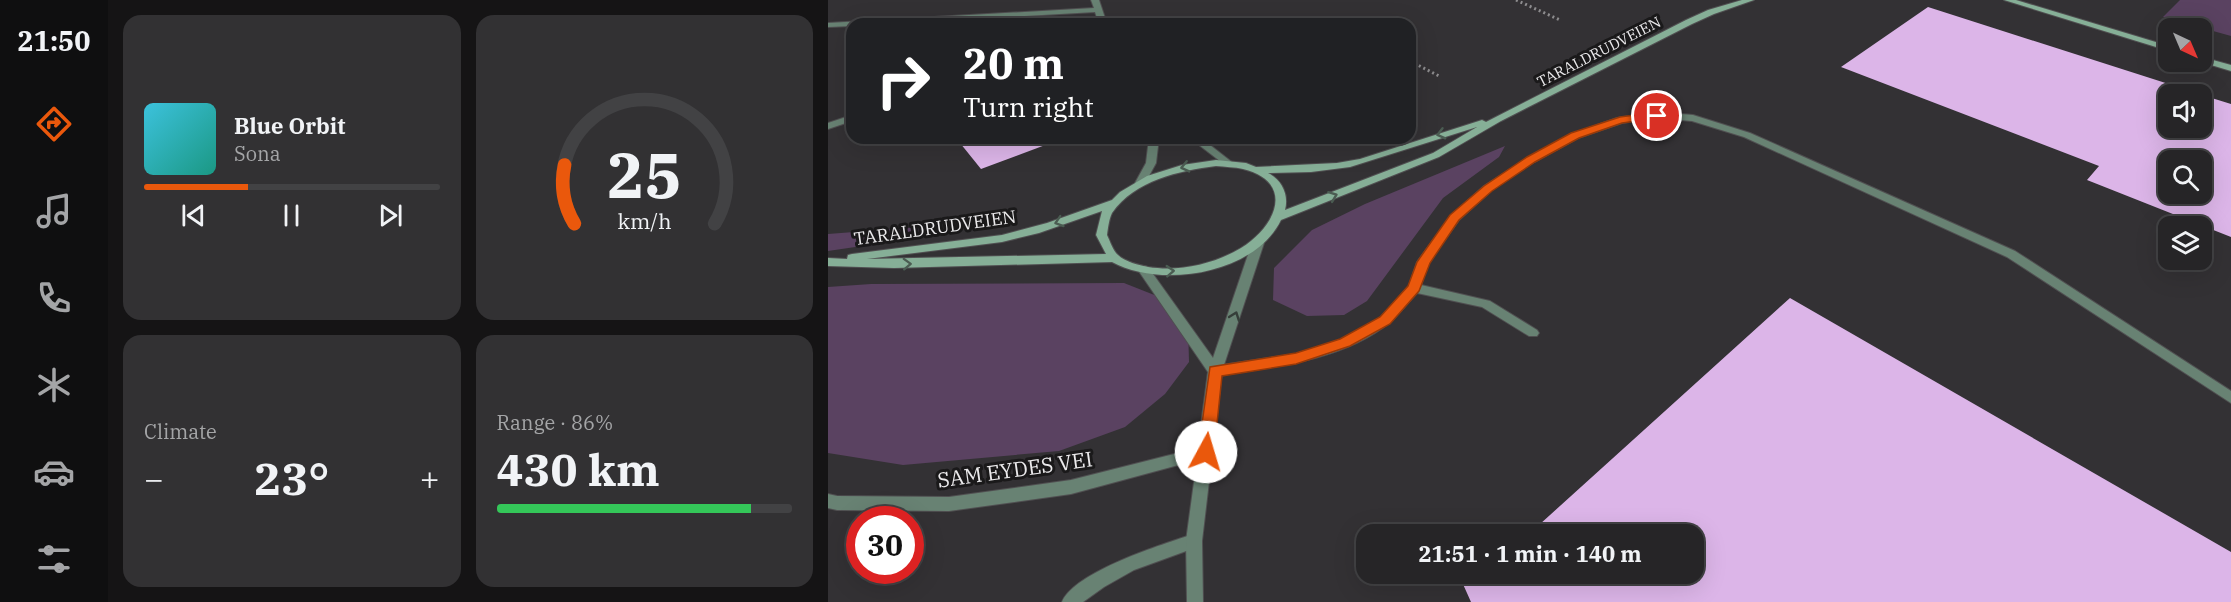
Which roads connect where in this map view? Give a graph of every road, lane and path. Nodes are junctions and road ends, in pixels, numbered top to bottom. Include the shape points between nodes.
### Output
1 (1095, 0) edge
2 (1516, 0) edge
3 (1732, 0) edge
4 (1750, 0) edge
5 (2008, 0) edge
6 (1098, 10) junction
7 (1714, 11) junction
8 (927, 18) edge
9 (1101, 18) edge
10 (1560, 20) dead end
11 (846, 23) edge
12 (828, 25) edge
13 (2158, 46) edge
14 (2212, 62) edge
15 (1416, 64) edge
16 (2231, 68) edge
17 (1439, 76) dead end
18 (1498, 119) junction
19 (846, 120) edge
20 (828, 126) edge
21 (1416, 142) edge
22 (1153, 144) edge
23 (1203, 144) edge
24 (1409, 144) edge
25 (1228, 163) junction
26 (1257, 170) junction
27 (1140, 183) junction
28 (1114, 203) junction
29 (1278, 217) junction
30 (1259, 240) junction
31 (1114, 258) junction
32 (828, 262) edge
33 (1144, 270) junction
34 (1414, 288) junction
35 (1533, 333) dead end
36 (1215, 371) junction
37 (2231, 398) edge
38 (1206, 452) junction
39 (828, 501) edge
40 (1194, 541) junction
41 (1070, 602) edge
42 (1195, 602) edge

1 - 6 street
2 - 10 path
3 - 7 main road, TARALDRUDVEIEN
4 - 7 main road, TARALDRUDVEIEN
5 - 13 main road
6 - 8 street
6 - 9 street
7 - 18 main road, TARALDRUDVEIEN
11 - 12 street
14 - 16 main road
15 - 17 path
18 -> 21 main road, TARALDRUDVEIEN
29 -> 18 main road, TARALDRUDVEIEN via 1436,155
19 - 20 street
22 - 27 street via 1151,163
23 - 25 street
24 -> 26 main road, TARALDRUDVEIEN via 1362,161 1325,168
25 - 26 main road
25 -> 27 main road via 1181,167
26 - 29 main road via 1277,185 1282,198
27 - 28 main road
28 - 31 main road via 1100,233
28 -> 32 main road, TARALDRUDVEIEN via 1031,232
29 - 30 main road
33 -> 30 main road via 1163,272 1204,266 1225,260
36 -> 30 street
32 -> 31 main road, TARALDRUDVEIEN
31 - 33 main road
33 - 36 street
34 - 35 street via 1486,304
34 - 36 street via 1385,320 1345,343 1296,359
34 - 37 street via 1424,262 1455,218 1488,188 1531,160 1575,136 1620,120 1693,118 1747,135 2011,254
36 - 38 street
38 - 39 street, SAM EYDES VEI via 1071,487 949,504
38 - 40 street
40 - 41 street via 1137,561 1089,585
40 - 42 street

